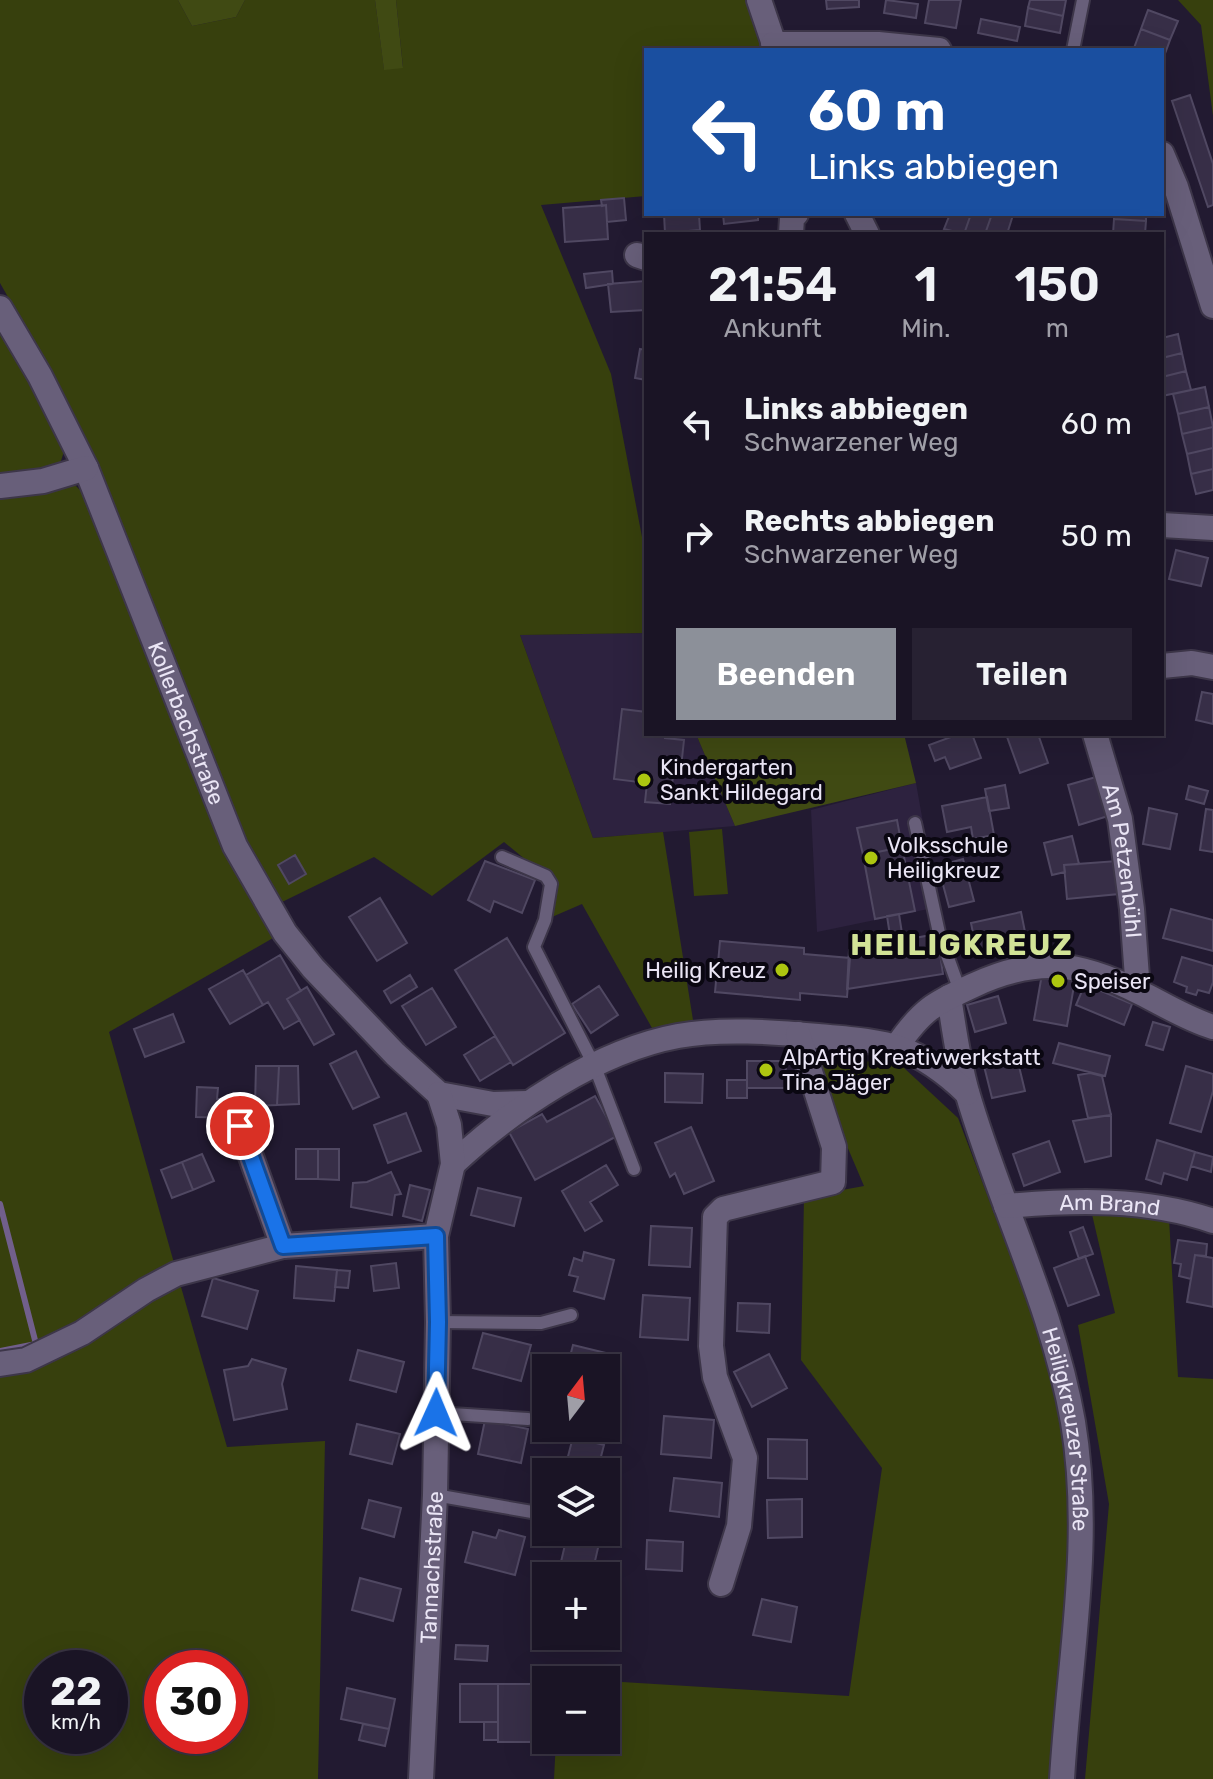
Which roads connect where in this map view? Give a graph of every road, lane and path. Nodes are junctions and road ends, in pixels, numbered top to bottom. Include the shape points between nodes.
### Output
1 (759, 0) edge
2 (1083, 0) edge
3 (774, 47) edge
4 (919, 48) edge
5 (1073, 48) edge
6 (1164, 159) edge
7 (1213, 306) edge
8 (0, 308) edge
9 (86, 468) junction
10 (0, 486) edge
11 (1164, 525) edge
12 (1213, 528) edge
13 (1164, 666) edge
14 (1213, 667) edge
15 (1096, 736) edge
16 (915, 823) dead end
17 (502, 857) dead end
18 (1138, 991) junction
19 (955, 994) junction
20 (1213, 1027) edge
21 (798, 1034) junction
22 (897, 1046) junction
23 (595, 1067) junction
24 (967, 1093) junction
25 (439, 1094) junction
26 (527, 1103) junction
27 (240, 1126) dead end
28 (453, 1164) junction
29 (634, 1169) dead end
30 (1006, 1206) junction
31 (1212, 1216) edge
32 (436, 1236) junction
33 (283, 1246) junction
34 (571, 1315) dead end
35 (438, 1322) junction
36 (0, 1364) edge
37 (436, 1413) junction
38 (528, 1419) dead end
39 (435, 1495) junction
40 (532, 1512) edge
41 (721, 1584) dead end
42 (421, 1779) edge
43 (1062, 1779) edge

1 - 3 street
2 - 5 lane
3 - 4 street
6 - 7 street
8 - 9 street, Kollerbachstraße
9 - 10 street
9 - 25 street, Kollerbachstraße via 235,846 285,933 313,968
11 - 12 street
13 - 14 street
15 - 18 street, Am Petzenbühl via 1120,819
16 - 19 lane
17 - 23 lane via 546,876 551,884 534,947
18 - 19 street via 1053,964 1011,971
18 - 20 street
19 - 22 street via 925,1010
19 - 24 street, Heiligkreuzer Straße
21 - 22 street
21 - 23 street via 677,1036 629,1049
21 - 41 street via 834,1147 833,1182 723,1209 715,1217 711,1346 715,1377 745,1458 739,1526
22 - 24 street via 946,1072
23 - 26 street
23 - 29 lane
24 - 30 street, Heiligkreuzer Straße
25 - 26 street via 493,1104
25 - 28 street, Tannachstraße
26 - 28 street
27 - 33 street
28 - 32 street, Tannachstraße
30 - 31 street, Am Brand via 1119,1202
30 - 43 street, Heiligkreuzer Straße via 1052,1334 1081,1483 1078,1619
32 - 33 street
32 - 35 street, Tannachstraße
33 - 36 street via 176,1274 82,1333 26,1360
34 - 35 lane via 541,1323
35 - 37 street, Tannachstraße
37 - 38 lane
37 - 39 street, Tannachstraße
39 - 40 lane
39 - 42 street, Tannachstraße

